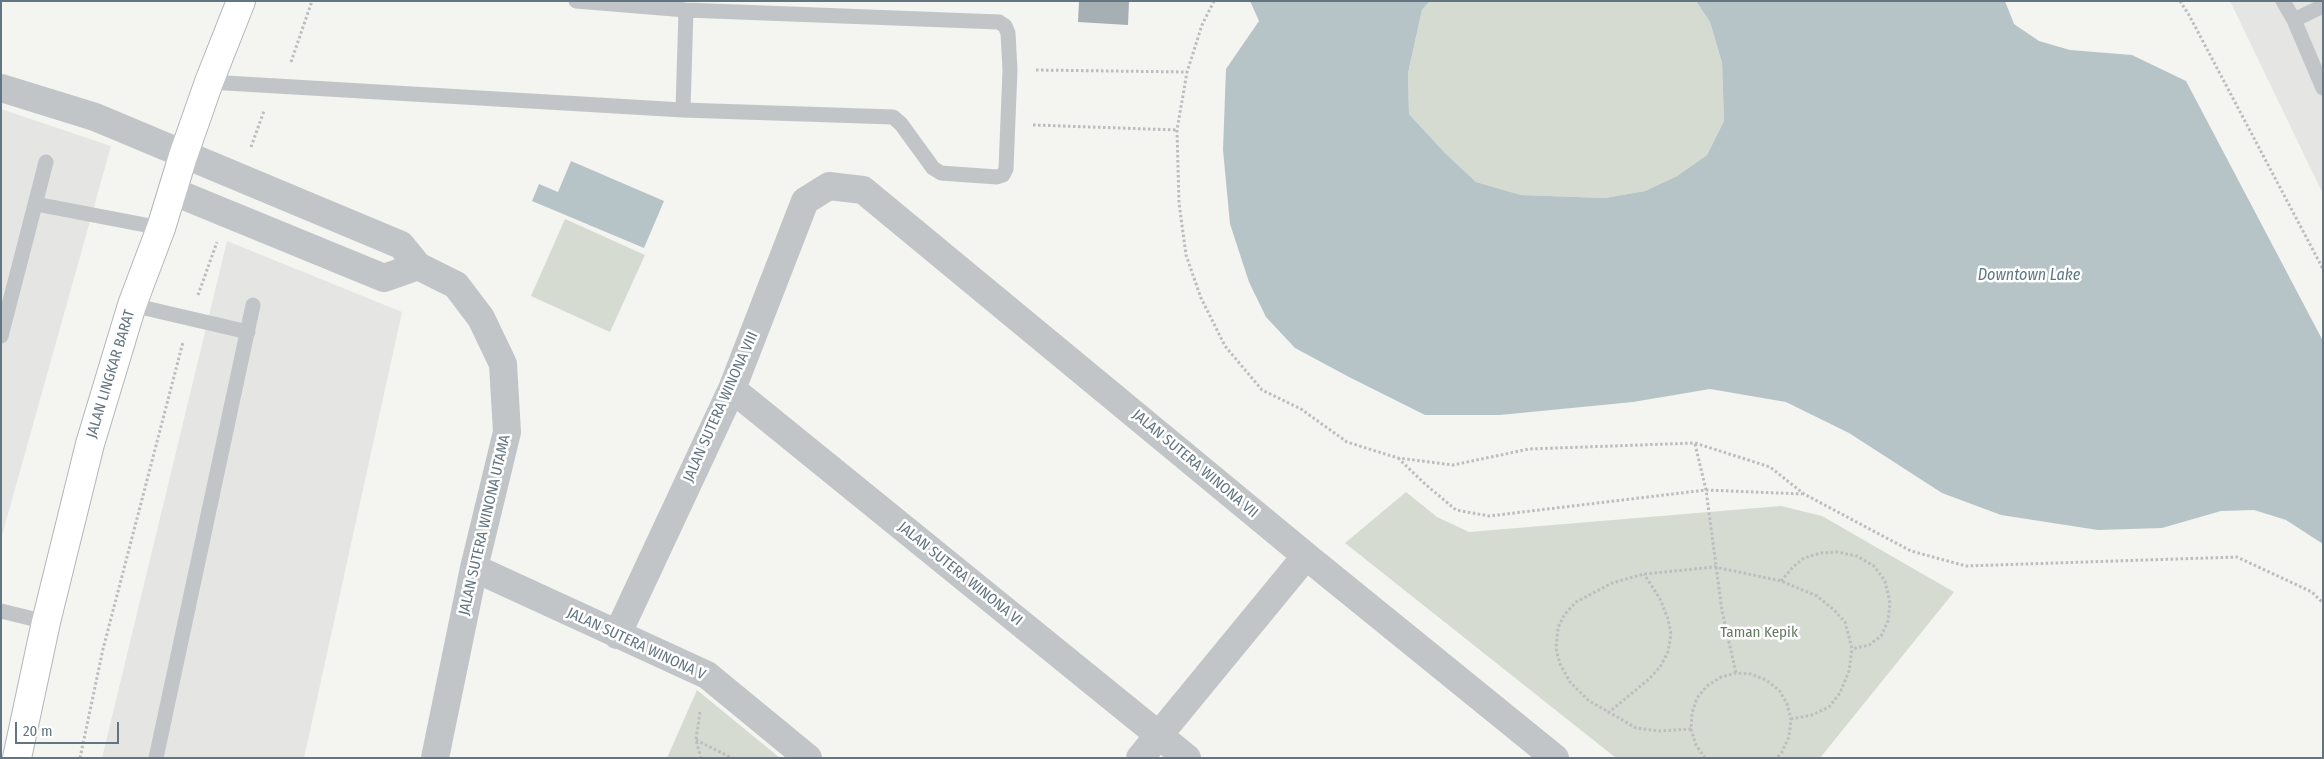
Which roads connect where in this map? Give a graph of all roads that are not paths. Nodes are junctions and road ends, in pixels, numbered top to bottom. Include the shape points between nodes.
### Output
1 (241, 1) edge
2 (576, 1) edge
3 (2283, 1) edge
4 (2323, 6) edge
5 (686, 10) junction
6 (2294, 20) junction
7 (209, 82) junction
8 (1, 88) edge
9 (2323, 88) edge
10 (683, 110) junction
11 (183, 156) junction
12 (46, 162) dead end
13 (829, 186) joint
14 (172, 191) junction
15 (36, 204) junction
16 (161, 228) junction
17 (418, 266) junction
18 (132, 305) junction
19 (253, 305) dead end
20 (248, 332) junction
21 (1, 336) edge
22 (732, 389) junction
23 (1306, 556) junction
24 (474, 568) junction
25 (1, 611) edge
26 (46, 622) junction
27 (617, 635) junction
28 (1158, 735) junction
29 (17, 758) edge
30 (156, 758) edge
31 (435, 758) edge
32 (808, 758) edge
33 (1140, 758) edge
34 (1187, 758) edge
35 (1555, 758) edge

1 - 7 street, JALAN LINGKAR BARAT
2 - 5 lane
3 - 6 lane
4 - 6 lane
5 - 10 lane
5 - 10 lane via 999,22 1008,33 1010,70 1006,169 997,177 941,173 933,168 893,117
6 - 9 lane
7 - 10 lane
7 - 11 street, JALAN LINGKAR BARAT
8 - 11 street, JALAN SUTERA WINONA UTAMA via 95,118
11 - 14 street, JALAN LINGKAR BARAT
11 - 17 street, JALAN SUTERA WINONA UTAMA via 401,245
12 - 15 lane
13 - 22 street, JALAN SUTERA WINONA VIII via 805,201
13 - 23 street, JALAN SUTERA WINONA VII via 863,190
14 - 16 street, JALAN LINGKAR BARAT
14 - 17 street via 384,278
15 - 16 lane
15 - 21 lane
16 - 18 street, JALAN LINGKAR BARAT
17 - 24 street, JALAN SUTERA WINONA UTAMA via 456,285 481,318 503,364 507,432
18 - 20 lane
18 - 26 street, JALAN LINGKAR BARAT via 90,444
19 - 20 lane
20 - 30 lane
22 - 27 street, JALAN SUTERA WINONA VIII
22 - 28 street, JALAN SUTERA WINONA VI
23 - 28 street
23 - 35 street, JALAN SUTERA WINONA VII
24 - 27 street, JALAN SUTERA WINONA V
24 - 31 street, JALAN SUTERA WINONA UTAMA
25 - 26 lane
26 - 29 street, JALAN LINGKAR BARAT
27 - 32 street, JALAN SUTERA WINONA V via 707,675
28 - 33 street
28 - 34 street, JALAN SUTERA WINONA VI

